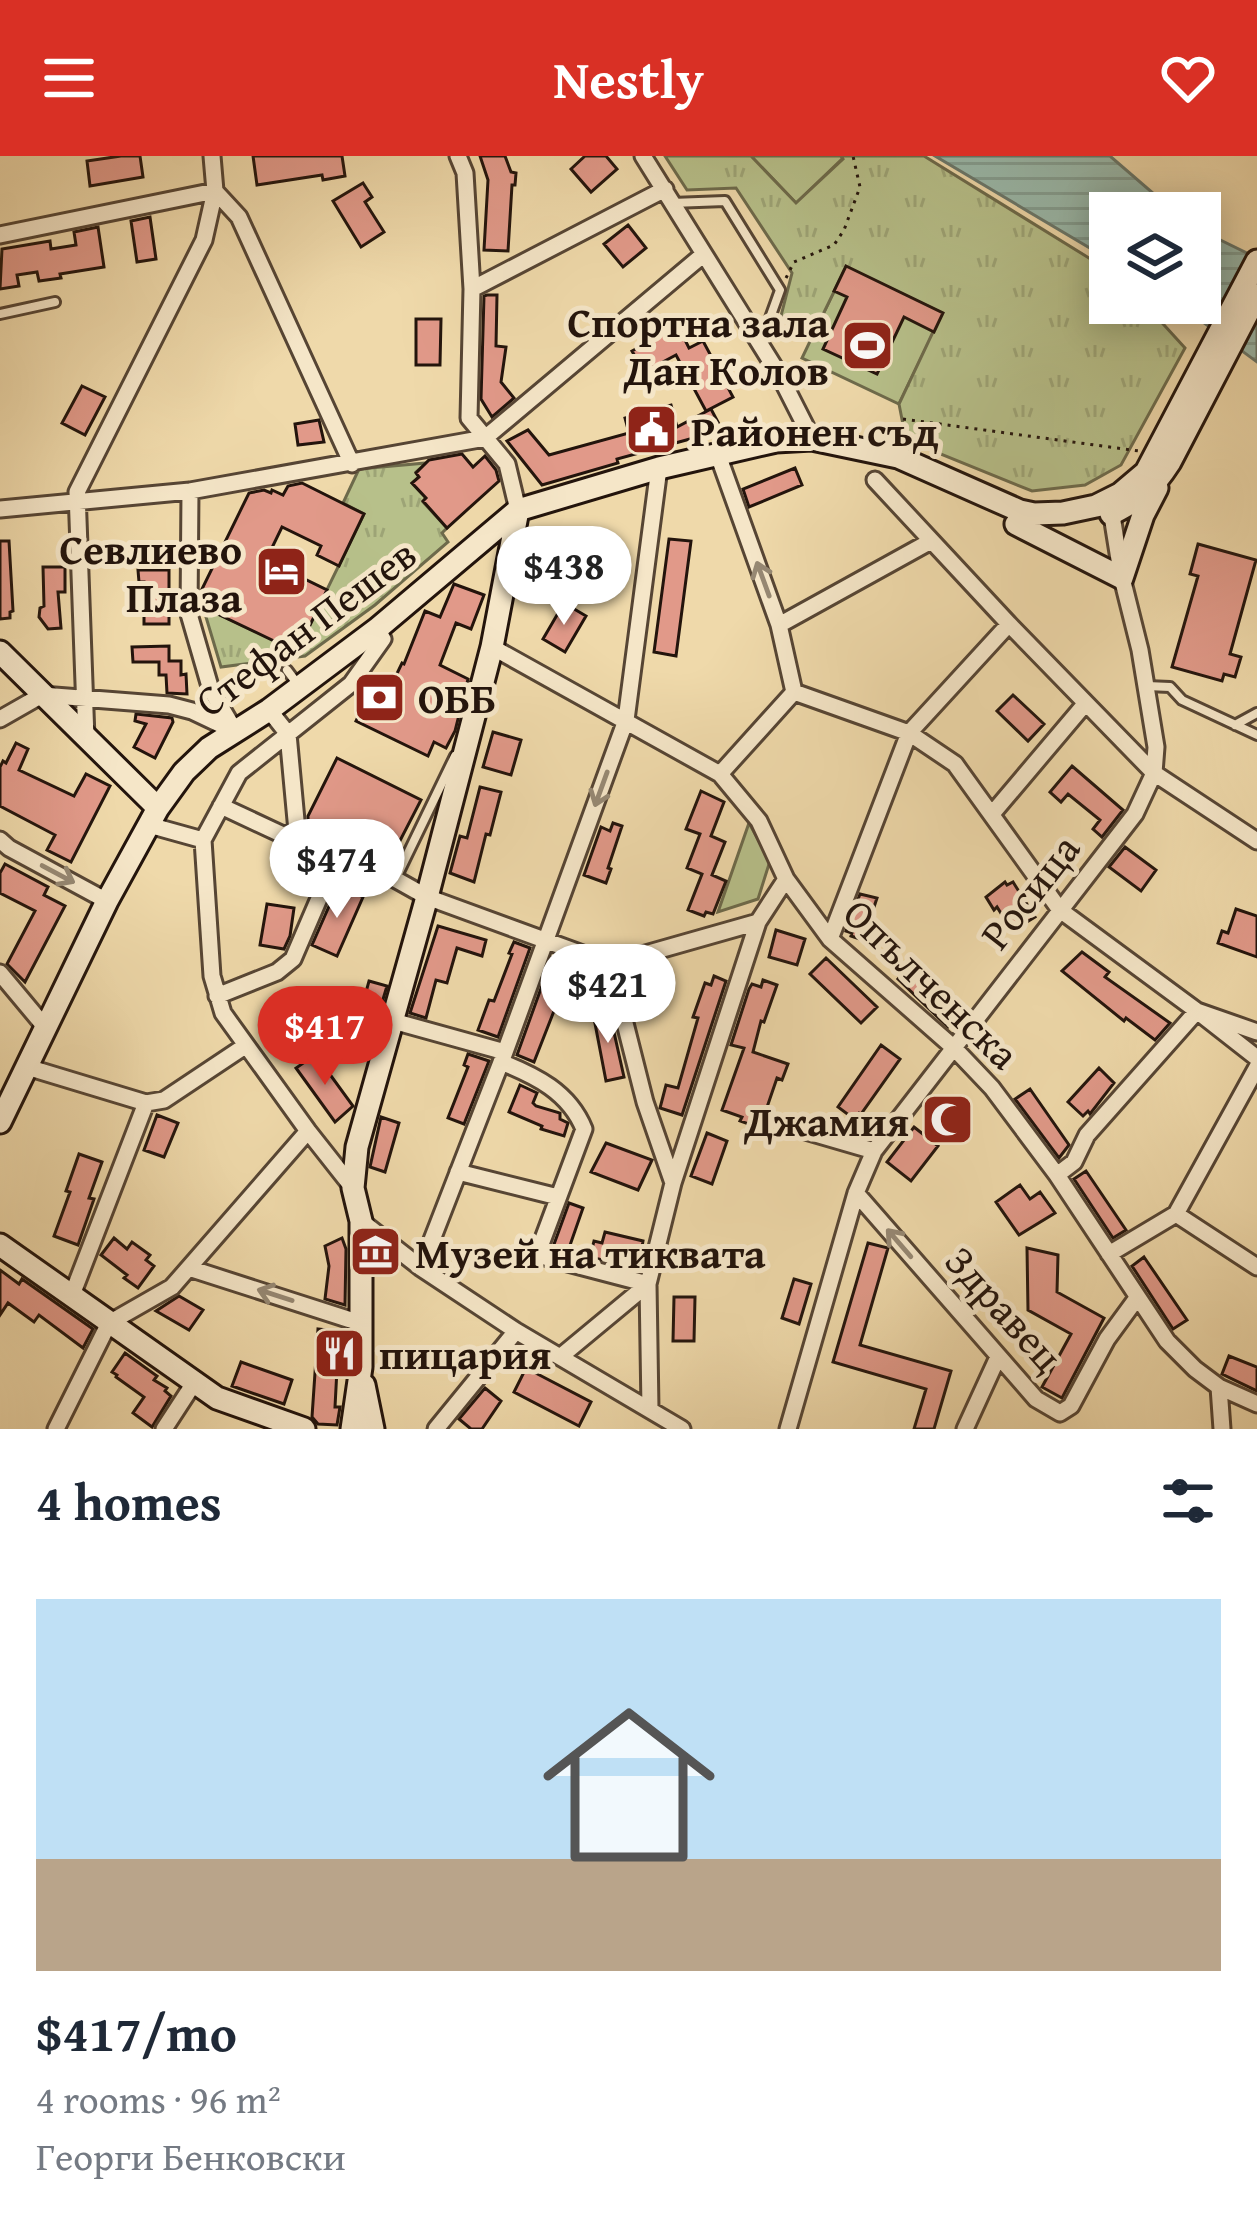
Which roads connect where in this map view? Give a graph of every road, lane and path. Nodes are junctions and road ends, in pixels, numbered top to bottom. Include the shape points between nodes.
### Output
1 (212, 156) edge
2 (458, 156) edge
3 (643, 156) edge
4 (853, 156) edge
5 (215, 191) junction
6 (669, 196) junction
7 (0, 235) edge
8 (704, 254) junction
9 (1257, 261) edge
10 (472, 289) junction
11 (779, 290) junction
12 (1257, 295) edge
13 (55, 302) dead end
14 (0, 314) edge
15 (761, 345) junction
16 (903, 419) dead end
17 (1180, 425) junction
18 (485, 437) junction
19 (812, 440) junction
20 (848, 447) junction
21 (718, 455) junction
22 (1163, 458) junction
23 (352, 464) junction
24 (659, 468) junction
25 (875, 479) dead end
26 (190, 491) junction
27 (77, 503) junction
28 (1111, 507) junction
29 (0, 509) edge
30 (518, 510) junction
31 (1016, 524) junction
32 (931, 541) junction
33 (1122, 578) junction
34 (1009, 624) junction
35 (779, 625) junction
36 (377, 629) junction
37 (492, 646) junction
38 (0, 652) edge
39 (1146, 686) junction
40 (794, 692) junction
41 (42, 695) junction
42 (85, 699) junction
43 (1085, 704) junction
44 (269, 710) junction
45 (1257, 713) edge
46 (0, 719) edge
47 (626, 720) junction
48 (1234, 726) junction
49 (235, 731) junction
50 (909, 733) junction
51 (288, 734) junction
52 (1257, 736) edge
53 (86, 738) junction
54 (467, 741) junction
55 (1154, 773) junction
56 (720, 774) junction
57 (221, 806) junction
58 (992, 814) junction
59 (154, 816) junction
60 (297, 831) junction
61 (203, 840) junction
62 (1257, 841) edge
63 (3, 850) edge
64 (339, 852) junction
65 (391, 877) junction
66 (786, 879) junction
67 (427, 897) junction
68 (106, 901) junction
69 (1060, 910) junction
70 (758, 922) junction
71 (830, 939) junction
72 (546, 940) junction
73 (610, 964) junction
74 (0, 973) edge
75 (217, 996) junction
76 (1197, 1011) junction
77 (393, 1021) junction
78 (45, 1027) junction
79 (1257, 1032) edge
80 (245, 1046) junction
81 (953, 1047) junction
82 (503, 1057) junction
83 (1257, 1063) edge
84 (27, 1067) junction
85 (146, 1103) junction
86 (0, 1121) edge
87 (788, 1126) dead end
88 (308, 1131) junction
89 (874, 1151) junction
90 (458, 1172) junction
91 (1057, 1175) junction
92 (673, 1183) junction
93 (353, 1188) junction
94 (856, 1193) junction
95 (558, 1198) junction
96 (1176, 1214) junction
97 (361, 1221) junction
98 (0, 1245) edge
99 (1109, 1254) junction
100 (189, 1268) junction
101 (421, 1268) junction
102 (1257, 1268) edge
103 (648, 1284) junction
104 (72, 1295) junction
105 (1137, 1298) junction
106 (360, 1322) junction
107 (109, 1323) junction
108 (516, 1331) junction
109 (560, 1357) junction
110 (998, 1357) junction
111 (361, 1367) junction
112 (194, 1383) junction
113 (1219, 1387) junction
114 (1257, 1404) edge
115 (650, 1409) junction
116 (1062, 1421) edge
117 (445, 1426) edge
118 (56, 1429) edge
119 (164, 1429) edge
120 (304, 1429) edge
121 (352, 1429) edge
122 (373, 1429) edge
123 (682, 1429) edge
124 (788, 1429) edge
125 (964, 1429) edge
126 (1222, 1429) edge

1 - 5 street
2 - 10 street
3 - 6 street
4 - 11 path via 860,187 844,230 834,244 794,262
5 - 7 street
5 - 23 street via 239,218
5 - 27 street via 204,240
6 - 8 street
6 - 10 street
6 - 11 lane via 725,201
8 - 15 street
8 - 18 street
9 - 17 street, Стефан Пешев
10 - 18 street via 469,418
11 - 15 lane
12 - 17 street
13 - 14 lane
15 - 19 street
16 - 22 path
17 - 22 street, Стефан Пешев
18 - 23 street
18 - 30 street via 506,464
19 - 20 street, Стефан Пешев
19 - 21 street, Стефан Пешев
20 - 28 street, Стефан Пешев via 898,457 1020,511
20 - 31 street, Стефан Пешев
21 - 24 street, Стефан Пешев
35 -> 21 street
22 - 28 street, Стефан Пешев via 1154,487
22 - 33 street
23 - 26 street
24 - 30 street, Стефан Пешев
24 - 47 street
25 - 32 street
26 - 27 street
26 - 49 street via 189,614 212,690
27 - 29 street
27 - 42 street
28 - 31 street, Стефан Пешев via 1059,527
28 - 33 street
30 - 36 street, Стефан Пешев
30 - 37 street
31 - 33 street
32 - 34 street
32 - 35 street
33 - 39 street
34 - 43 street
34 - 50 street
35 - 40 street
36 - 44 street, Стефан Пешев via 294,678
36 - 51 street via 383,639 351,684
37 - 47 street, Опълченска
37 - 54 street
38 - 41 street
39 - 48 lane via 1169,687
39 - 55 street
40 - 50 street
40 - 56 street
41 - 42 street
41 - 46 street
41 - 53 street
42 - 49 street via 146,702
42 - 53 street
43 - 55 street
43 - 58 street
44 - 49 street, Стефан Пешев
44 - 51 street
45 - 48 lane
47 - 56 street, Опълченска
47 -> 72 street
48 - 52 lane
49 - 59 street, Стефан Пешев via 184,772
50 - 58 street via 955,764
50 - 71 street
51 - 57 street via 238,773
51 - 60 street
53 - 59 street
54 - 65 lane
54 - 67 street
55 - 62 street
55 - 69 street, Росица via 1135,814
56 - 66 street, Опълченска via 759,821
57 - 60 street via 283,835
57 - 61 street
58 - 69 street
59 - 61 street
59 - 68 street, Стефан Пешев
60 - 64 street
61 - 75 street
63 -> 68 street
64 - 65 street
64 - 75 street via 293,958
65 - 67 street
66 - 70 street
66 - 71 street, Опълченска
67 - 72 street
67 - 77 street
68 - 78 street, Стефан Пешев
69 - 76 street
69 - 81 street, Росица
70 - 73 street
70 - 92 street
71 - 81 street, Опълченска
72 - 73 street
72 - 82 street
73 - 92 street
74 - 78 street
75 - 80 street
76 - 79 street
76 - 83 street
76 - 91 street
77 - 82 street
77 - 93 street
78 - 84 street, Стефан Пешев
80 - 85 street via 164,1100
80 - 88 street
81 - 89 street, Росица
81 - 91 street, Опълченска
82 - 90 street
82 - 95 street via 552,1087 584,1130
83 - 96 street
84 - 85 street
84 - 86 street, Стефан Пешев
85 - 104 street
87 - 89 street
88 - 93 street
88 - 100 street
89 - 94 street, Росица
90 - 95 street
90 - 101 street
91 - 99 street, Опълченска
92 - 103 street
93 - 97 street
110 -> 94 street, Здравец
94 - 124 street, Росица
95 - 103 street via 537,1255
96 - 99 street
96 - 102 street
97 - 101 street
97 - 106 street
98 - 104 street
99 - 105 street, Опълченска
106 -> 100 street
100 - 107 street via 172,1287
101 - 108 street
103 - 109 street
103 - 115 street
104 - 107 street
105 - 113 street, Опълченска via 1167,1340
105 - 116 street, Здравец
106 - 111 street
107 - 112 street
107 - 118 street
108 - 109 street
108 - 117 street
109 - 115 street
110 - 116 street, Здравец
110 - 125 street
111 - 121 street
111 - 122 street
112 - 119 street
112 - 120 street
113 - 114 street, Опълченска
113 - 126 street
115 - 123 street

